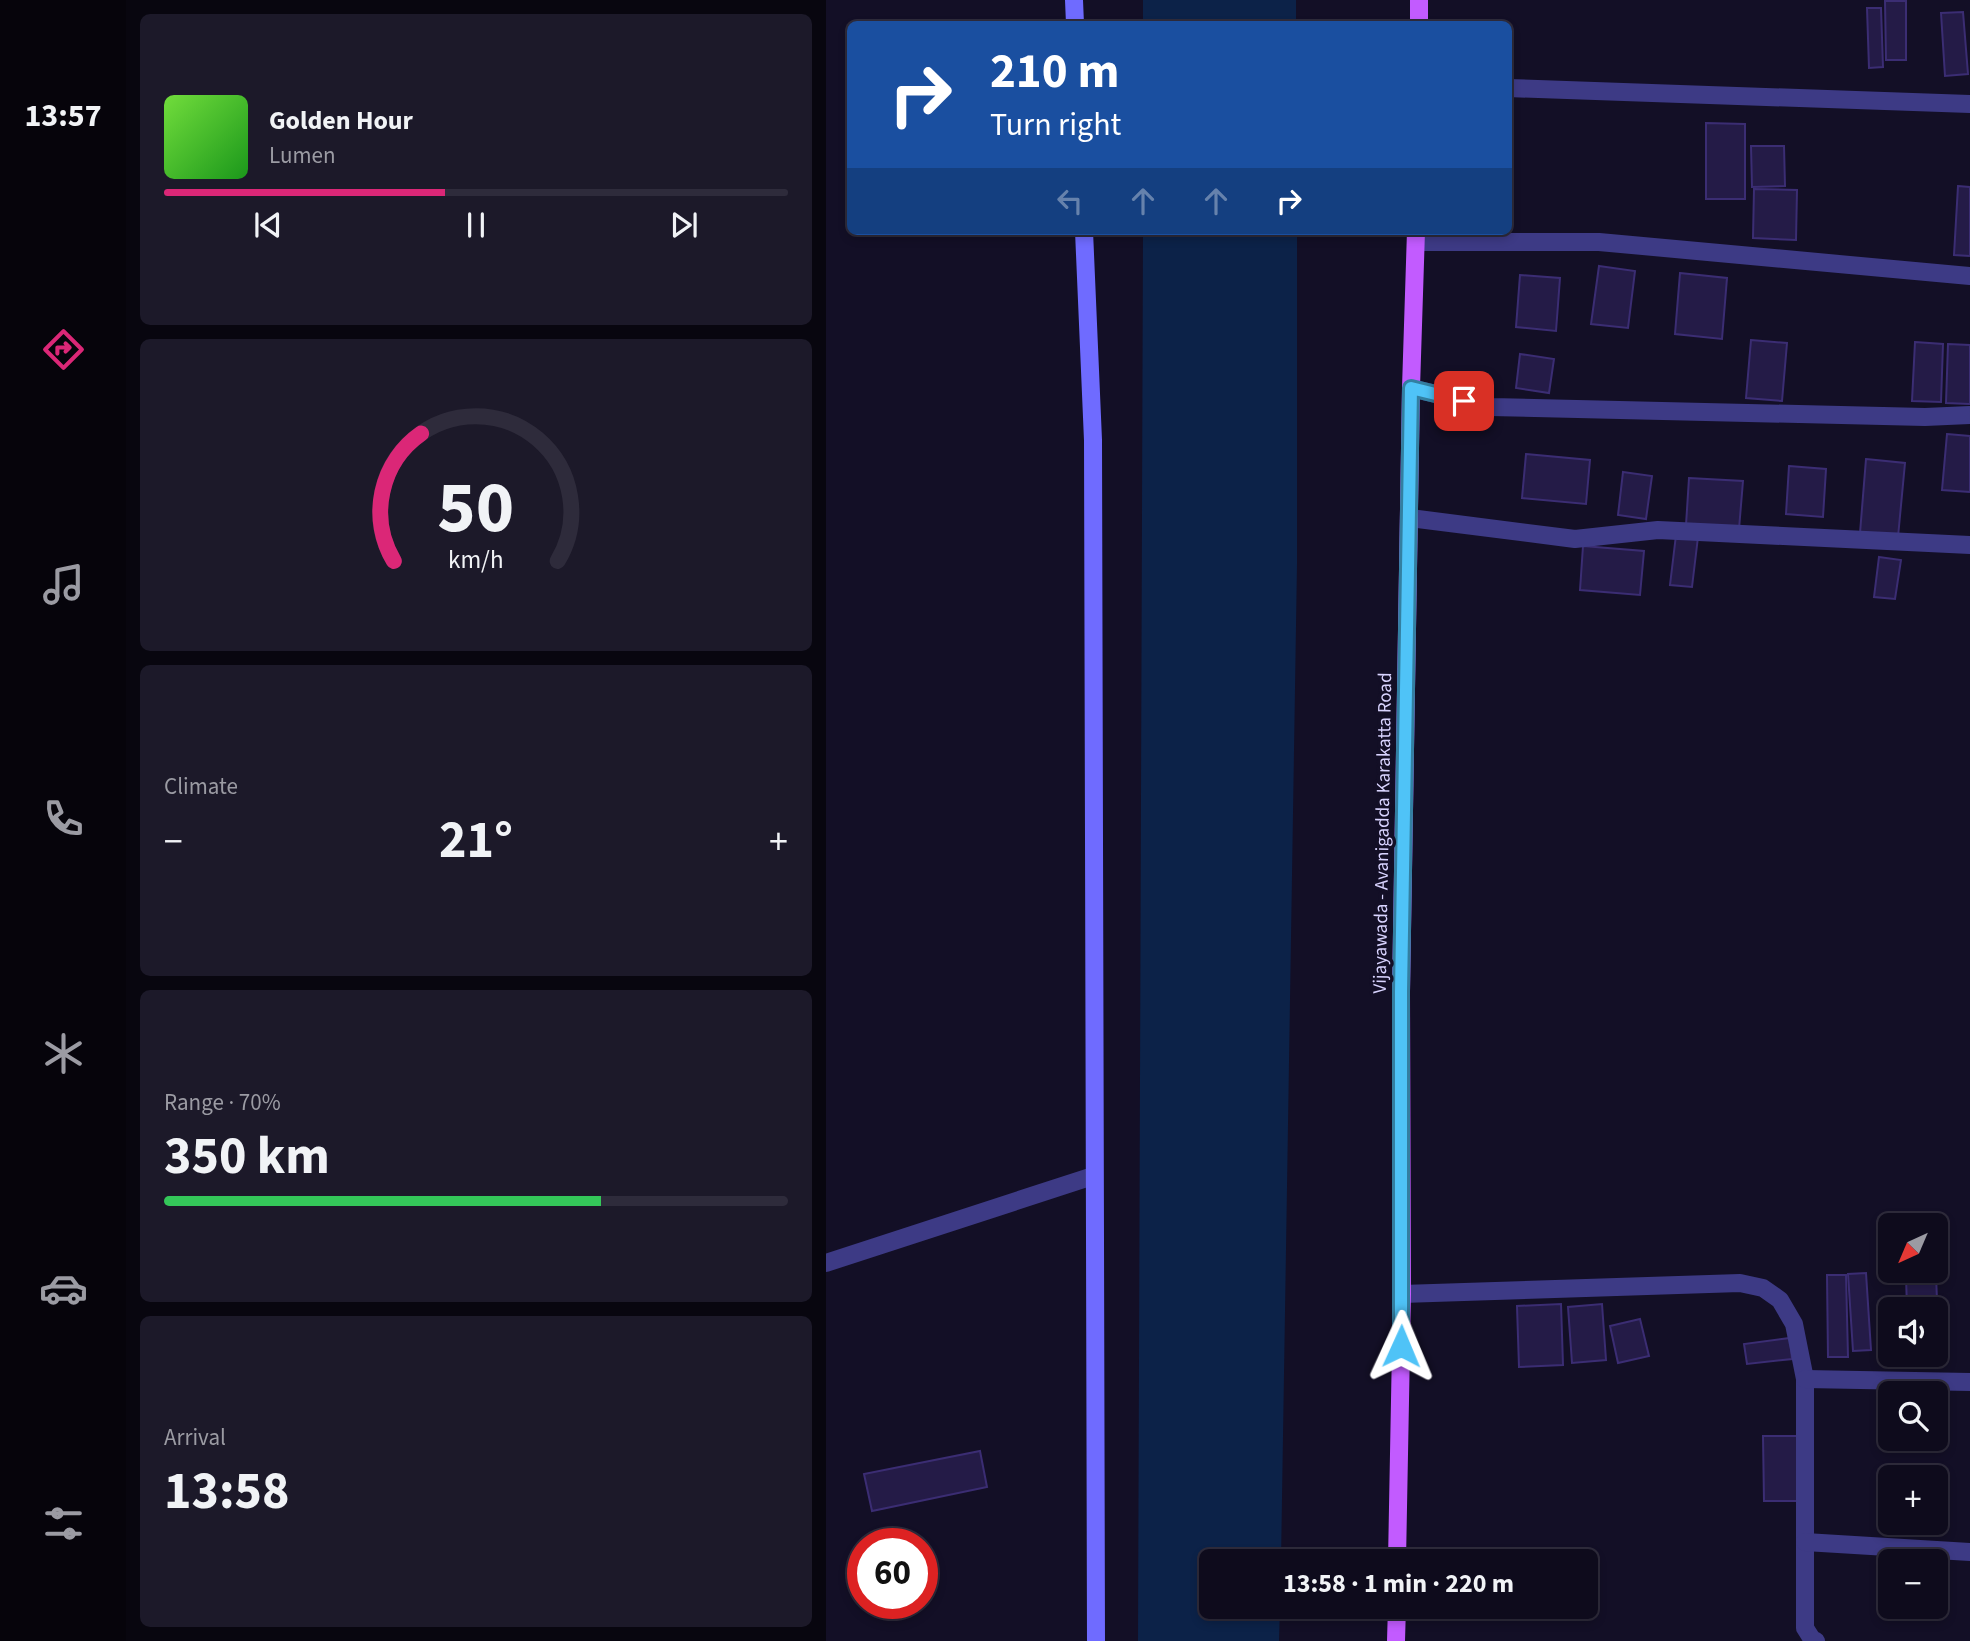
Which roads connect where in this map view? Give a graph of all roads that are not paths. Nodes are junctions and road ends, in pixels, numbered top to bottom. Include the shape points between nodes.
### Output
1 (1074, 0) edge
2 (1419, 0) edge
3 (1075, 21) edge
4 (1419, 21) edge
5 (1512, 88) edge
6 (1970, 104) edge
7 (1084, 235) edge
8 (1416, 236) edge
9 (1970, 276) edge
10 (1411, 388) junction
11 (1970, 415) edge
12 (1410, 518) junction
13 (1970, 545) edge
14 (1093, 1176) junction
15 (826, 1263) edge
16 (1402, 1294) junction
17 (1805, 1379) junction
18 (1970, 1382) edge
19 (1805, 1542) junction
20 (1397, 1549) edge
21 (1970, 1552) edge
22 (1396, 1619) edge
23 (1096, 1641) edge
24 (1396, 1641) edge
25 (1816, 1641) edge

1 - 3 street
2 - 4 main road
5 - 6 street
7 - 14 street via 1093,440
8 - 9 street via 1599,242
8 - 10 main road, Vijayawada - Avanigadda Karakatta Road
10 - 11 street via 1490,407
10 - 12 main road, Vijayawada - Avanigadda Karakatta Road
12 - 13 street via 1575,539 1658,530
12 - 16 main road, Vijayawada - Avanigadda Karakatta Road via 1401,992
14 - 15 street
14 - 23 street
16 - 17 street via 1740,1283 1763,1288 1780,1300 1794,1324
16 - 20 main road, Vijayawada - Avanigadda Karakatta Road
17 - 18 street
17 - 19 street
19 - 21 street
19 - 25 street via 1805,1628
22 - 24 main road

